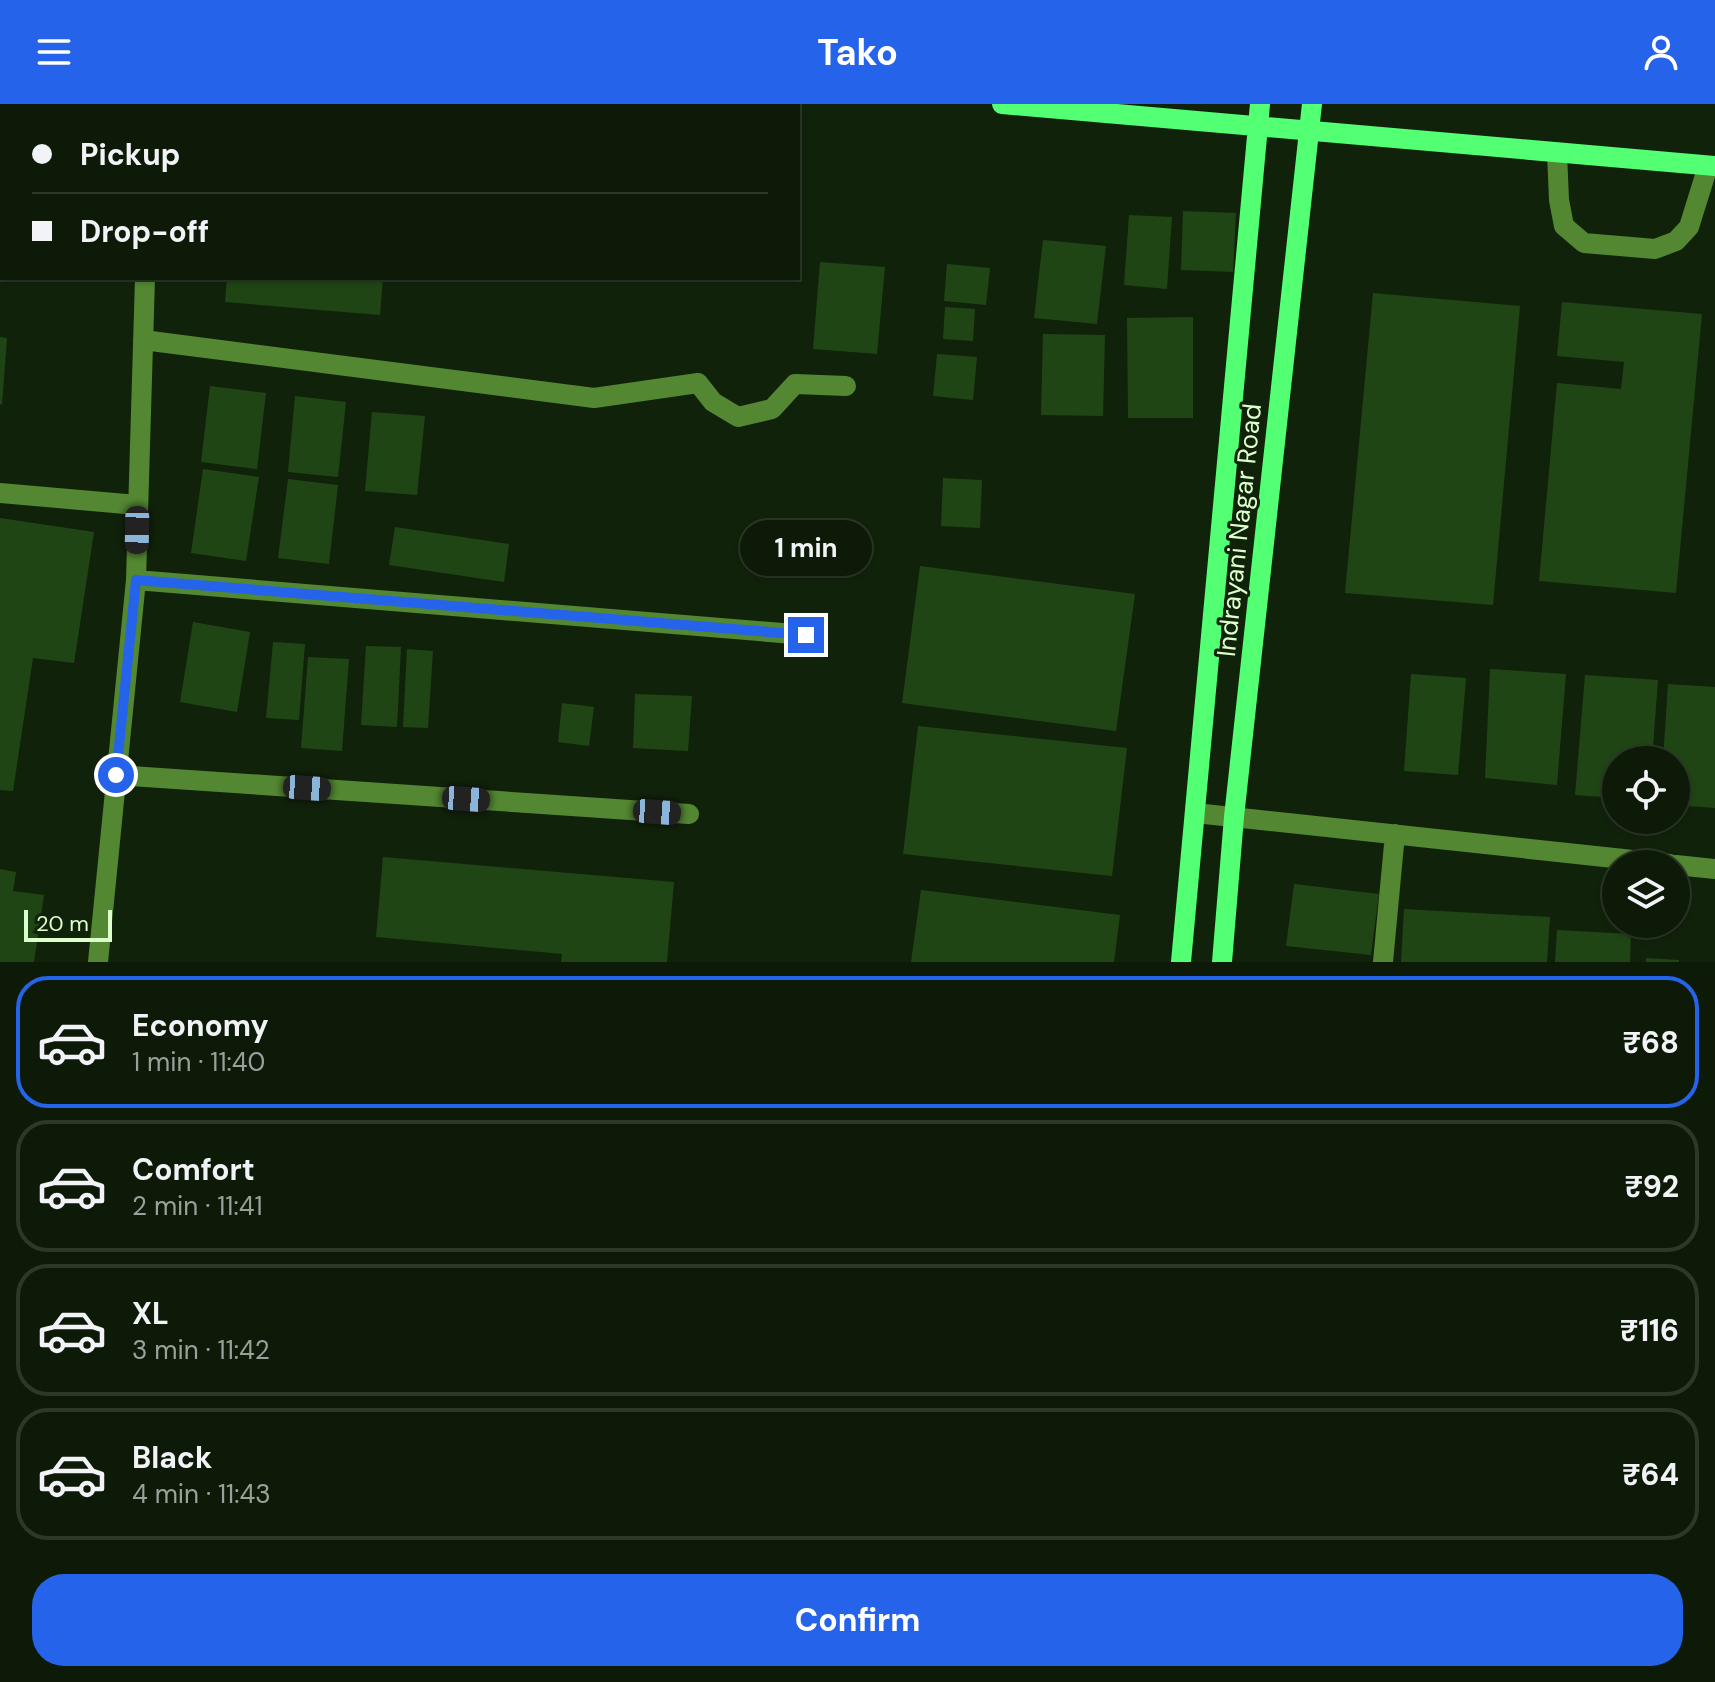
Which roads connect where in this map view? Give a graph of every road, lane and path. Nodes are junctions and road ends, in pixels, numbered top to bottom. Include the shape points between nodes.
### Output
1 (1002, 104) edge
2 (1260, 104) edge
3 (1312, 104) edge
4 (1257, 127) junction
5 (1309, 132) junction
6 (1557, 153) junction
7 (1711, 166) edge
8 (145, 280) edge
9 (143, 340) junction
10 (846, 386) dead end
11 (0, 493) edge
12 (137, 505) junction
13 (136, 580) junction
14 (806, 635) dead end
15 (116, 775) junction
16 (1195, 813) junction
17 (689, 814) dead end
18 (1234, 817) junction
19 (1395, 834) junction
20 (1602, 857) edge
21 (1690, 866) edge
22 (1715, 869) edge
23 (98, 962) edge
24 (1181, 962) edge
25 (1222, 962) edge
26 (1383, 962) edge

1 - 4 main road
2 - 4 main road, Indrayani Nagar Road
3 - 5 main road, Indrayani Nagar Road
4 - 5 main road
4 - 16 main road, Indrayani Nagar Road
5 - 6 main road
5 - 18 main road, Indrayani Nagar Road
6 - 7 main road
6 - 7 lane via 1564,226 1584,243 1641,248 1676,241 1689,227
8 - 9 lane
9 - 10 lane via 594,398 698,383 713,402 738,417 772,409 795,384
9 - 12 lane
11 - 12 lane
12 - 13 lane
13 - 14 lane
13 - 15 lane
15 - 17 lane
15 - 23 lane
16 - 18 lane
16 - 24 main road, Indrayani Nagar Road
18 - 19 lane
18 - 25 main road, Indrayani Nagar Road
19 - 20 lane
19 - 26 lane
21 - 22 lane

